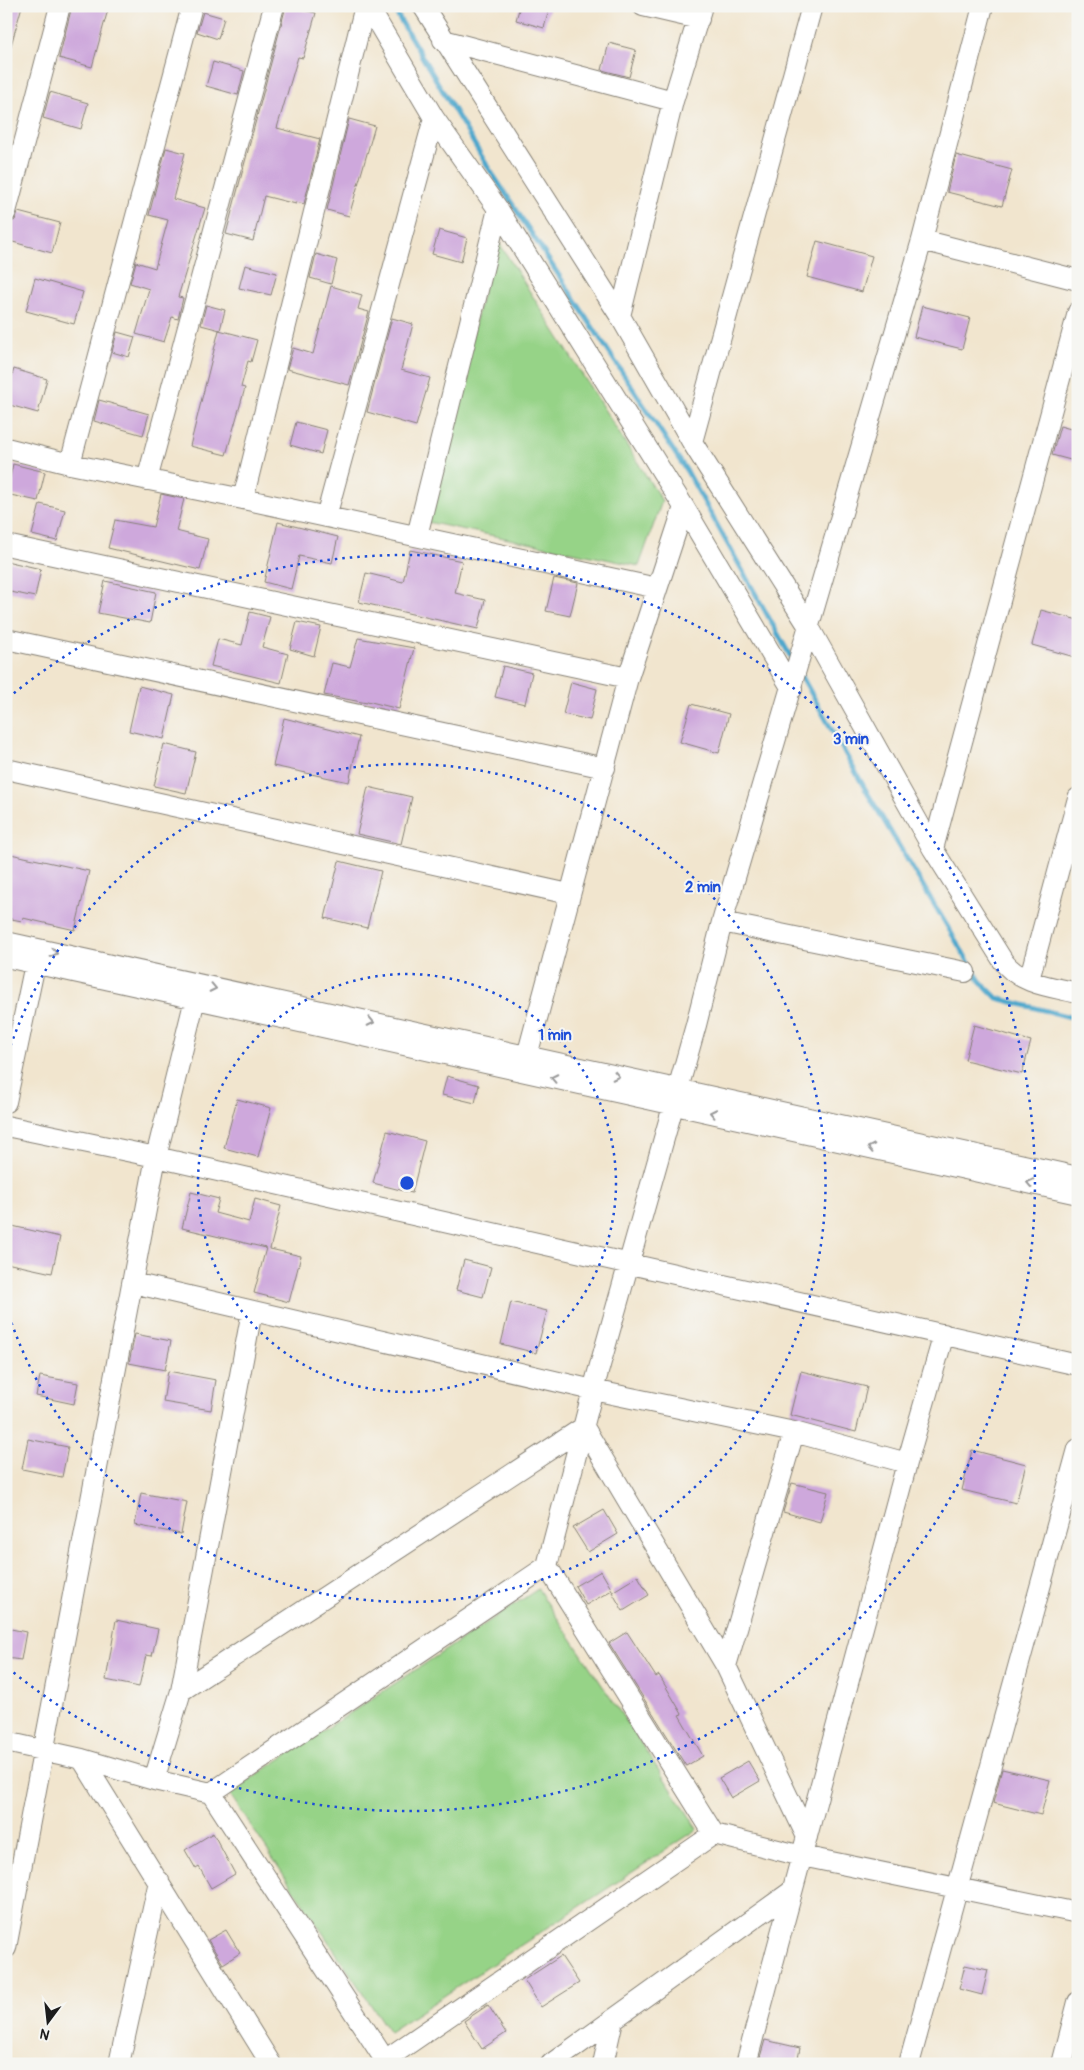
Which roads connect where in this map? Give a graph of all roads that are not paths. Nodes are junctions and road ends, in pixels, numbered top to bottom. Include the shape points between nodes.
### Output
1 (60, 6) edge
2 (192, 6) edge
3 (274, 6) edge
4 (367, 6) edge
5 (423, 6) edge
6 (643, 6) edge
7 (812, 6) edge
8 (984, 6) edge
9 (701, 13) edge
10 (443, 40) junction
11 (673, 100) junction
12 (434, 118) junction
13 (498, 209) junction
14 (6, 212) edge
15 (922, 240) junction
16 (1078, 280) edge
17 (1078, 312) edge
18 (620, 316) junction
19 (692, 442) junction
20 (6, 448) edge
21 (70, 464) junction
22 (147, 480) junction
23 (242, 499) junction
24 (684, 508) junction
25 (326, 517) junction
26 (417, 536) junction
27 (6, 545) edge
28 (657, 588) junction
29 (810, 627) junction
30 (6, 639) edge
31 (628, 678) junction
32 (792, 689) junction
33 (605, 768) junction
34 (6, 769) edge
35 (1078, 798) edge
36 (933, 849) junction
37 (569, 894) junction
38 (722, 922) junction
39 (6, 942) edge
40 (6, 957) edge
41 (35, 964) junction
42 (965, 972) dead end
43 (1029, 980) junction
44 (1078, 993) edge
45 (195, 999) junction
46 (527, 1056) junction
47 (676, 1097) junction
48 (6, 1102) edge
49 (6, 1126) edge
50 (156, 1158) junction
51 (1078, 1177) edge
52 (1078, 1194) edge
53 (630, 1264) junction
54 (132, 1283) junction
55 (252, 1310) junction
56 (944, 1334) junction
57 (1078, 1365) edge
58 (593, 1390) junction
59 (584, 1427) junction
60 (794, 1432) junction
61 (1078, 1449) edge
62 (907, 1464) junction
63 (547, 1566) junction
64 (726, 1666) junction
65 (181, 1691) junction
66 (6, 1742) edge
67 (44, 1751) junction
68 (82, 1759) junction
69 (154, 1780) junction
70 (211, 1793) junction
71 (714, 1834) junction
72 (804, 1847) junction
73 (159, 1881) junction
74 (956, 1888) junction
75 (792, 1891) junction
76 (1078, 1913) edge
77 (6, 1948) edge
78 (1076, 2015) edge
79 (613, 2020) junction
80 (384, 2062) edge
81 (119, 2064) edge
82 (271, 2064) edge
83 (551, 2064) edge
84 (603, 2064) edge
85 (746, 2064) edge
86 (909, 2064) edge
87 (1062, 2064) edge

1 - 14 street
2 - 21 street
3 - 22 street
4 - 12 street
4 - 23 street
5 - 10 street
6 - 9 street
7 - 19 street
8 - 15 street
9 - 11 street
10 - 11 street
10 - 18 street
11 - 18 street
12 - 13 street
12 - 25 street
13 - 24 street
13 - 26 street
15 - 16 street
15 - 29 street
17 - 36 street
18 - 19 street
19 - 29 street
20 - 21 street
21 - 22 street
22 - 23 street
23 - 25 street
24 - 28 street
24 - 32 street
25 - 26 street
26 - 28 street
27 - 31 street
28 - 31 street
29 - 32 street
29 - 36 street
30 - 33 street
31 - 33 street
32 - 38 street
33 - 37 street
34 - 37 street
35 - 43 street
36 - 43 street via 1008,967
37 - 46 street
38 - 42 street
38 - 47 street
39 -> 46 street
40 - 41 street
41 - 45 street
41 - 48 street
43 - 44 street
47 -> 45 street
45 - 50 street
46 -> 47 street
47 - 51 street
52 -> 47 street
47 - 53 street
49 - 50 street
50 - 53 street
50 - 54 street
53 - 56 street
53 - 58 street
54 - 55 street
54 - 67 street
55 - 58 street
55 - 65 street
56 - 57 street
56 - 62 street
58 - 59 street
58 - 60 street
59 - 63 street
59 - 64 street
59 - 65 street
60 - 62 street
60 - 64 street
61 - 74 street
62 - 72 street
63 - 70 street
63 - 71 street
64 - 72 street
65 - 69 street
66 - 67 street
67 - 68 street
67 - 77 street
68 - 69 street
68 - 73 street
69 - 70 street
70 - 80 street
71 - 72 street
71 - 80 street
72 - 74 street
72 - 75 street
73 - 81 street
73 - 82 street
74 - 76 street
74 - 86 street
75 - 79 street
75 - 85 street
78 - 87 street
79 - 83 street
79 - 84 street

